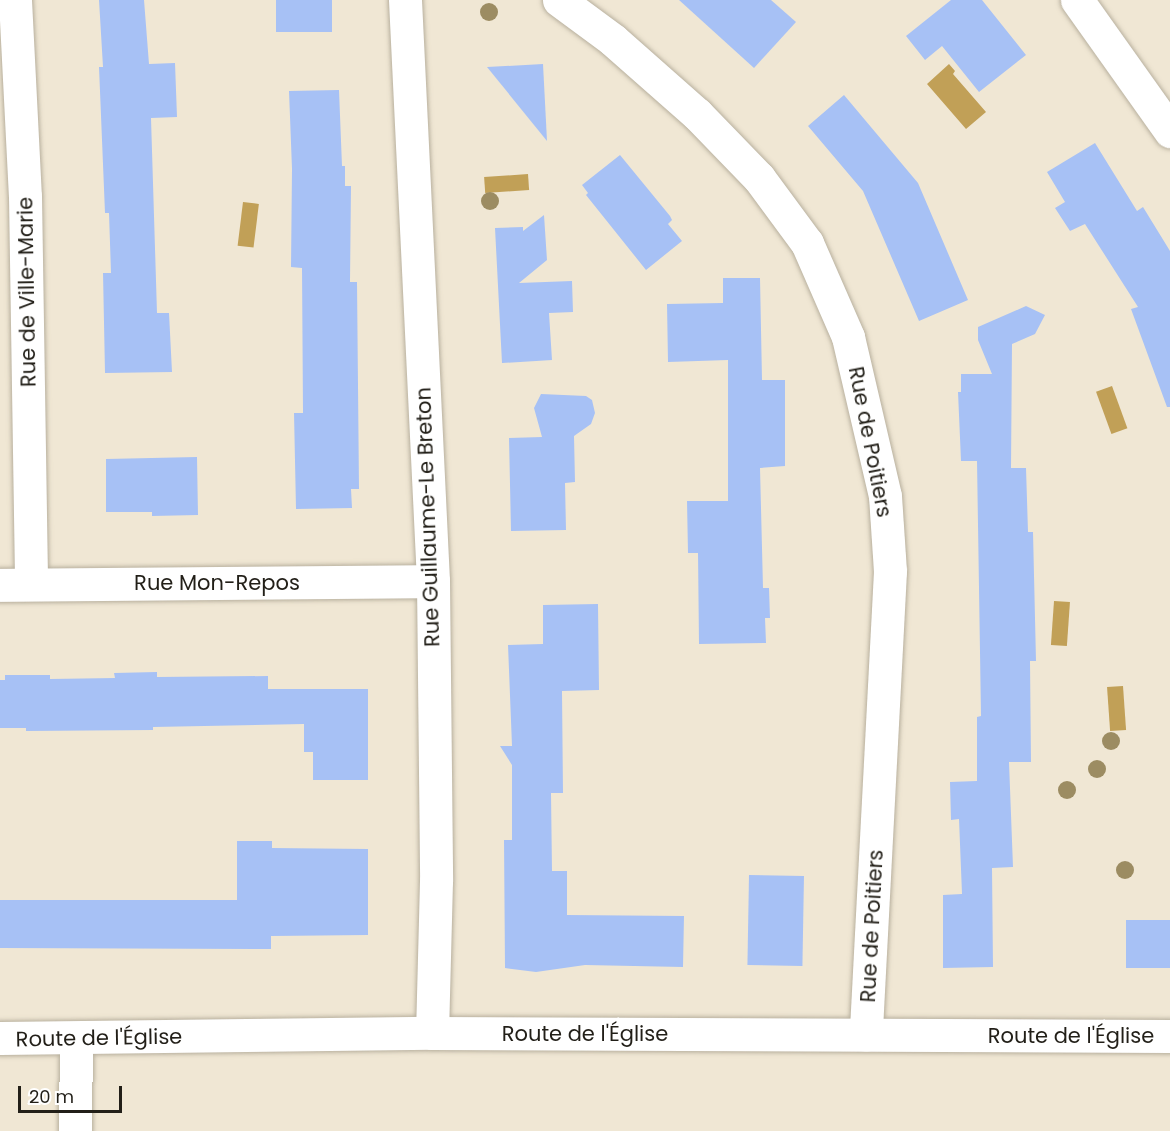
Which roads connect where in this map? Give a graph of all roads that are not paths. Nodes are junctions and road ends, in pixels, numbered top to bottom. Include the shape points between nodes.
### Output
1 (15, 0) edge
2 (405, 0) edge
3 (559, 0) edge
4 (1077, 0) edge
5 (1170, 132) edge
6 (13, 196) edge
7 (433, 581) junction
8 (16, 585) edge
9 (432, 1034) junction
10 (866, 1035) junction
11 (1170, 1036) edge
12 (0, 1038) edge
13 (76, 1038) junction
14 (75, 1131) edge

1 - 6 street, Rue de Ville-Marie
2 - 7 street, Rue Guillaume-Le Breton
3 - 10 street, Rue de Poitiers via 613,40 697,114 759,178 807,243 848,337 885,496 890,571
4 - 5 street
6 - 8 street, Rue de Ville-Marie
7 - 8 street, Rue Mon-Repos
7 - 9 street, Rue Guillaume-Le Breton via 436,881
9 - 10 street, Route de l'Église
9 - 13 street, Route de l'Église
10 - 11 street, Route de l'Église
12 - 13 street, Route de l'Église
13 - 14 street

